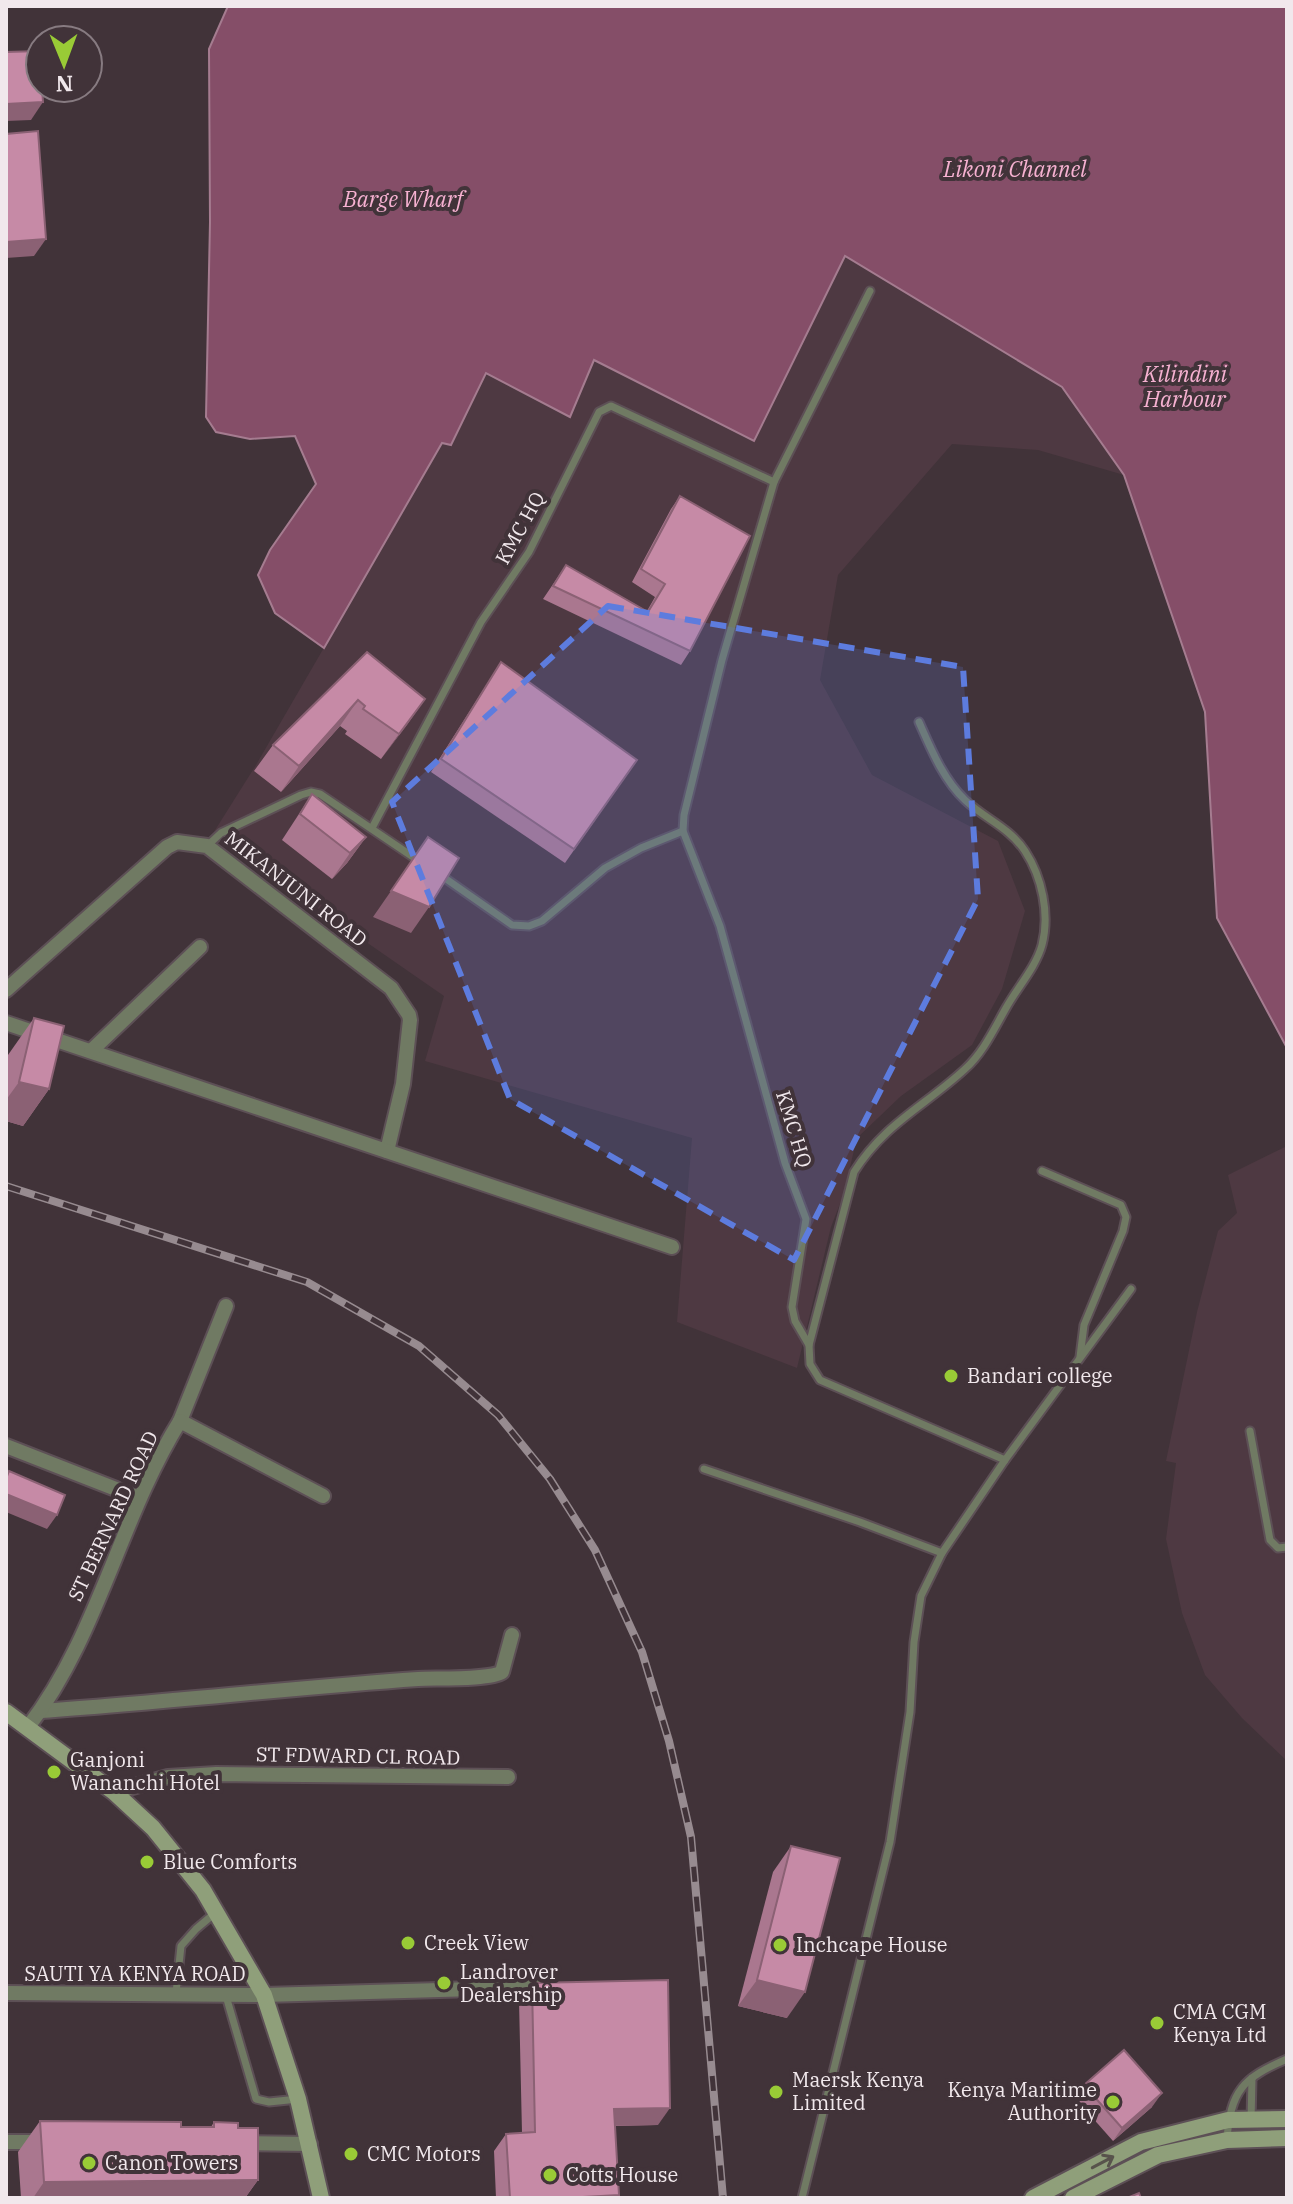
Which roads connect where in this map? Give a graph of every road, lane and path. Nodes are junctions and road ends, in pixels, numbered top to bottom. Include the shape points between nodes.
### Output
1 (870, 291) dead end
2 (774, 482) junction
3 (919, 722) dead end
4 (372, 828) junction
5 (683, 831) junction
6 (207, 846) junction
7 (200, 947) dead end
8 (6, 990) edge
9 (6, 1023) edge
10 (91, 1051) junction
11 (387, 1151) junction
12 (1042, 1171) dead end
13 (672, 1247) dead end
14 (1131, 1289) dead end
15 (226, 1306) dead end
16 (809, 1345) junction
17 (1079, 1359) junction
18 (180, 1421) junction
19 (1250, 1431) dead end
20 (6, 1446) edge
21 (1005, 1460) junction
22 (704, 1469) dead end
23 (323, 1496) dead end
24 (139, 1498) junction
25 (1287, 1547) edge
26 (942, 1553) junction
27 (512, 1635) dead end
28 (41, 1711) junction
29 (6, 1712) edge
30 (28, 1727) junction
31 (508, 1777) dead end
32 (114, 1792) junction
33 (217, 1911) junction
34 (561, 1987) edge
35 (6, 1993) edge
36 (176, 1995) junction
37 (226, 1995) junction
38 (264, 1995) junction
39 (1287, 2059) edge
40 (1252, 2076) junction
41 (298, 2099) junction
42 (1251, 2119) junction
43 (1287, 2119) edge
44 (1228, 2120) junction
45 (1251, 2138) junction
46 (1287, 2138) edge
47 (1227, 2140) junction
48 (6, 2142) edge
49 (50, 2142) edge
50 (232, 2143) edge
51 (310, 2144) junction
52 (321, 2198) edge
53 (802, 2198) edge
54 (1033, 2198) edge
55 (1073, 2198) edge

1 - 2 lane, KMC HQ
2 - 4 lane, KMC HQ via 611,406 599,412 529,552 481,622
2 - 5 lane, KMC HQ via 722,660
3 - 16 lane via 941,770 962,798 1002,825 1025,851 1041,887 1042,946 967,1068 893,1125 854,1172
4 - 5 lane via 512,925 529,926 605,868
4 - 6 lane via 311,792 221,833
5 - 16 lane, KMC HQ via 720,926 785,1163 806,1219 792,1307
6 - 8 street, MIKANJUNI ROAD via 177,842 167,847
6 - 11 street, MIKANJUNI ROAD via 391,988 409,1015 403,1084
7 - 10 street
9 - 10 street
10 - 11 street
11 - 13 street
12 - 17 lane via 1121,1205 1126,1217 1084,1325
14 - 17 lane
15 - 18 street
16 - 21 lane, KMC HQ via 810,1364 820,1380
17 - 21 lane
18 - 23 street, ST BERNARD ROAD
18 - 24 street, ST BERNARD ROAD
19 - 25 lane via 1270,1540 1278,1548
20 - 24 street
21 - 26 lane
22 - 26 lane
24 - 28 street, ST BERNARD ROAD
26 - 53 lane via 921,1596 890,1842
27 - 28 street via 502,1672 489,1677 287,1688
28 - 30 street, ST BERNARD ROAD
29 - 30 street
30 - 32 street
31 - 32 street, ST FDWARD CL ROAD via 216,1774 168,1777
32 - 33 street via 153,1828
33 - 36 lane via 181,1946
33 - 38 street
34 - 38 street, SAUTI YA KENYA ROAD
35 - 36 street, SAUTI YA KENYA ROAD
36 - 37 street, SAUTI YA KENYA ROAD
37 - 38 street, SAUTI YA KENYA ROAD
37 - 41 lane via 256,2099
38 - 41 street
39 - 40 lane
40 - 42 lane
40 - 44 lane via 1233,2101
41 - 51 street
42 - 43 street
42 - 44 street
42 - 45 lane
44 - 47 lane
54 -> 44 street via 1141,2142
45 - 46 street
45 - 47 street
47 - 55 street via 1158,2155
48 - 49 street
50 - 51 street
51 - 52 street

